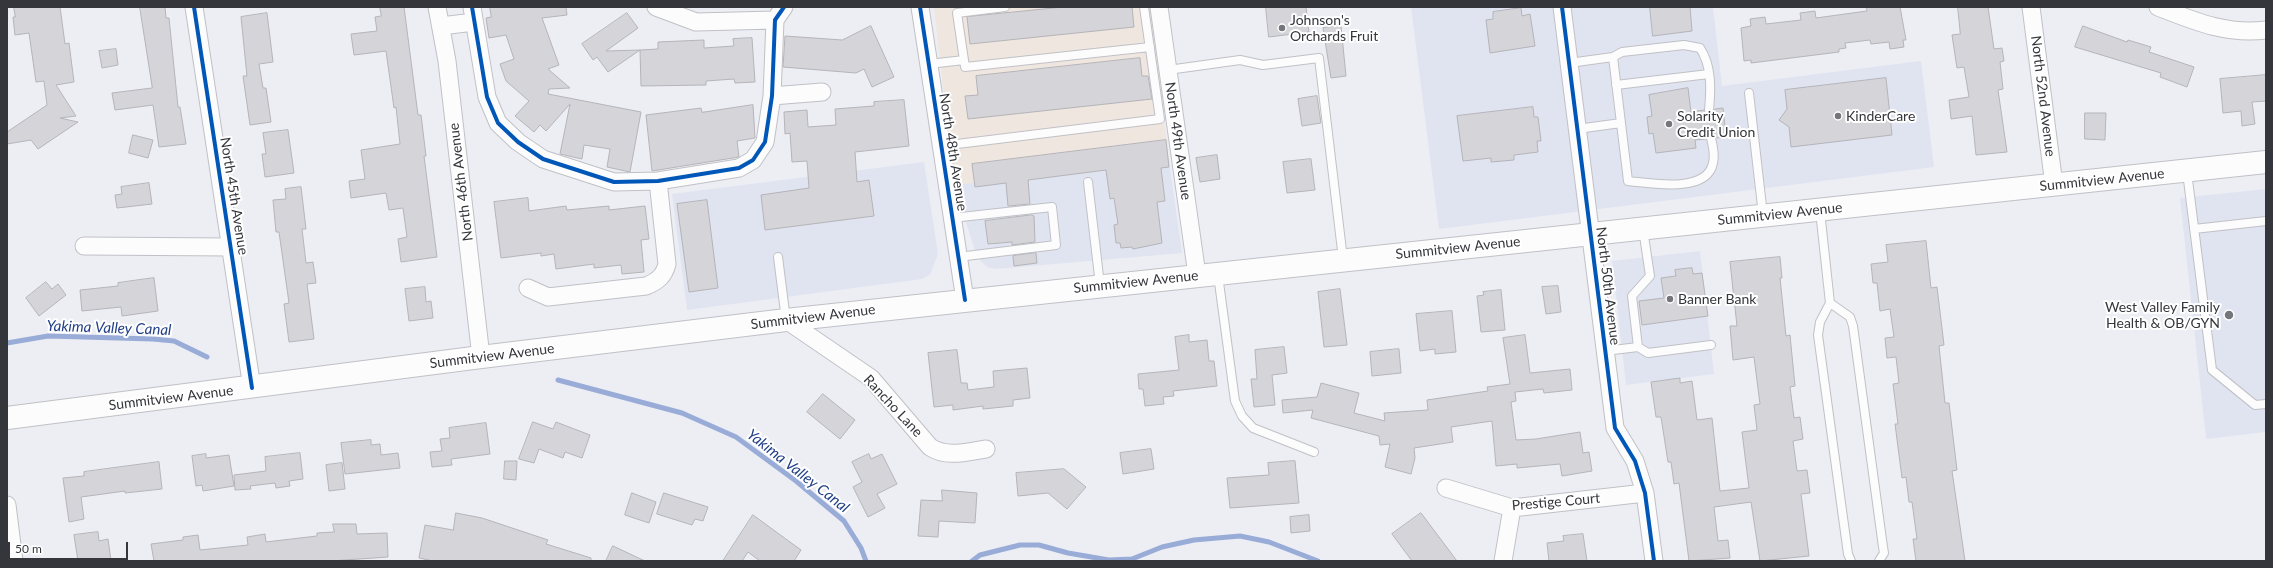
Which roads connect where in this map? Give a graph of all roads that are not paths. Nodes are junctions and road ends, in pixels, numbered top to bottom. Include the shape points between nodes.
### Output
1 (194, 7) edge
2 (437, 7) edge
3 (656, 7) edge
4 (920, 7) edge
5 (1005, 7) edge
6 (1144, 7) edge
7 (1159, 7) edge
8 (1562, 7) edge
9 (2031, 7) edge
10 (2158, 7) edge
11 (779, 13) edge
12 (473, 14) edge
13 (441, 26) junction
14 (2266, 30) edge
15 (1150, 47) junction
16 (1613, 57) junction
17 (964, 60) junction
18 (1569, 63) junction
19 (929, 64) junction
20 (1168, 70) junction
21 (1709, 74) junction
22 (1616, 85) junction
23 (822, 92) dead end
24 (1749, 93) dead end
25 (772, 96) junction
26 (1708, 110) dead end
27 (1621, 123) junction
28 (1578, 129) junction
29 (1712, 138) dead end
30 (941, 146) junction
31 (2266, 162) edge
32 (2187, 171) junction
33 (658, 181) junction
34 (1088, 182) dead end
35 (2054, 185) junction
36 (1820, 210) junction
37 (1763, 216) junction
38 (952, 218) junction
39 (2266, 221) edge
40 (1643, 228) junction
41 (2194, 229) junction
42 (1591, 234) junction
43 (84, 246) dead end
44 (230, 247) junction
45 (778, 257) dead end
46 (958, 257) junction
47 (1343, 260) junction
48 (1218, 273) junction
49 (1197, 275) junction
50 (1100, 286) junction
51 (528, 288) dead end
52 (965, 300) junction
53 (1830, 303) junction
54 (786, 320) junction
55 (1711, 345) dead end
56 (1638, 347) junction
57 (1605, 351) junction
58 (481, 357) junction
59 (252, 388) junction
60 (2266, 404) edge
61 (7, 418) edge
62 (986, 449) dead end
63 (1314, 452) dead end
64 (1446, 488) dead end
65 (1645, 492) junction
66 (7, 505) edge
67 (1512, 508) junction
68 (14, 561) edge
69 (1504, 561) edge
70 (1654, 561) edge
71 (1851, 561) edge
72 (1878, 561) edge

1 - 44 street, North 45th Avenue
2 - 13 street, North 46th Avenue
3 - 11 street via 696,22
4 - 19 street, North 48th Avenue
5 - 17 lane via 957,12
6 - 15 lane
7 - 20 street, North 49th Avenue
8 - 18 street, North 50th Avenue
9 - 35 street, North 52nd Avenue
10 - 14 street via 2214,28 2230,31
11 - 25 street
12 - 13 street
12 - 33 street via 487,97 498,123 518,142 543,159 614,182
13 - 58 street, North 46th Avenue
15 - 17 lane via 965,67
15 - 30 lane via 1160,119
16 - 18 lane
16 - 21 lane via 1622,52 1695,46 1700,48 1706,57
16 - 22 lane
17 - 19 lane
18 - 28 street, North 50th Avenue
19 - 30 street, North 48th Avenue
20 - 47 lane via 1240,60 1263,65 1319,58
20 - 49 street, North 49th Avenue
21 - 22 lane
21 - 26 lane
22 - 27 lane
23 - 25 street
24 - 37 lane
25 - 33 street via 765,142 753,160 739,168
27 - 28 lane
27 - 29 lane via 1628,181 1682,185 1701,178 1708,174 1714,163
28 - 42 street, North 50th Avenue
30 - 38 street, North 48th Avenue
31 - 32 main road, Summitview Avenue
32 - 35 main road, Summitview Avenue
32 - 41 lane
33 - 51 street via 667,264 665,274 656,282 646,286 548,297
34 - 50 lane
35 - 36 main road, Summitview Avenue
36 - 37 main road, Summitview Avenue
36 - 53 lane
37 - 40 main road, Summitview Avenue
38 - 46 street, North 48th Avenue
38 - 46 lane via 1052,207 1056,245
39 - 41 lane
40 - 42 main road, Summitview Avenue
40 - 56 lane via 1650,276 1632,296
41 - 60 lane via 2212,370 2255,405
42 - 47 main road, Summitview Avenue
42 - 57 street, North 50th Avenue
43 - 44 street, North 45th Avenue
44 - 59 street, North 45th Avenue
45 - 54 lane
46 - 52 street, North 48th Avenue
47 - 48 main road, Summitview Avenue
48 - 49 main road, Summitview Avenue
48 - 63 lane via 1235,401 1242,416 1253,428
49 - 50 main road, Summitview Avenue
50 - 52 main road, Summitview Avenue
52 - 54 main road, Summitview Avenue
53 - 71 lane via 1820,322 1818,335
53 - 72 lane via 1850,317 1853,326 1884,553
54 - 58 main road, Summitview Avenue
54 - 62 street, Rancho Lane via 871,378 930,447 939,453 955,454
55 - 56 lane via 1648,353
56 - 57 lane
57 - 65 street, North 50th Avenue via 1615,428 1635,460
58 - 59 main road, Summitview Avenue
59 - 61 main road, Summitview Avenue
64 - 67 street, Prestige Court
65 - 67 street, Prestige Court
65 - 70 street, North 50th Avenue
66 - 68 street
67 - 69 street

